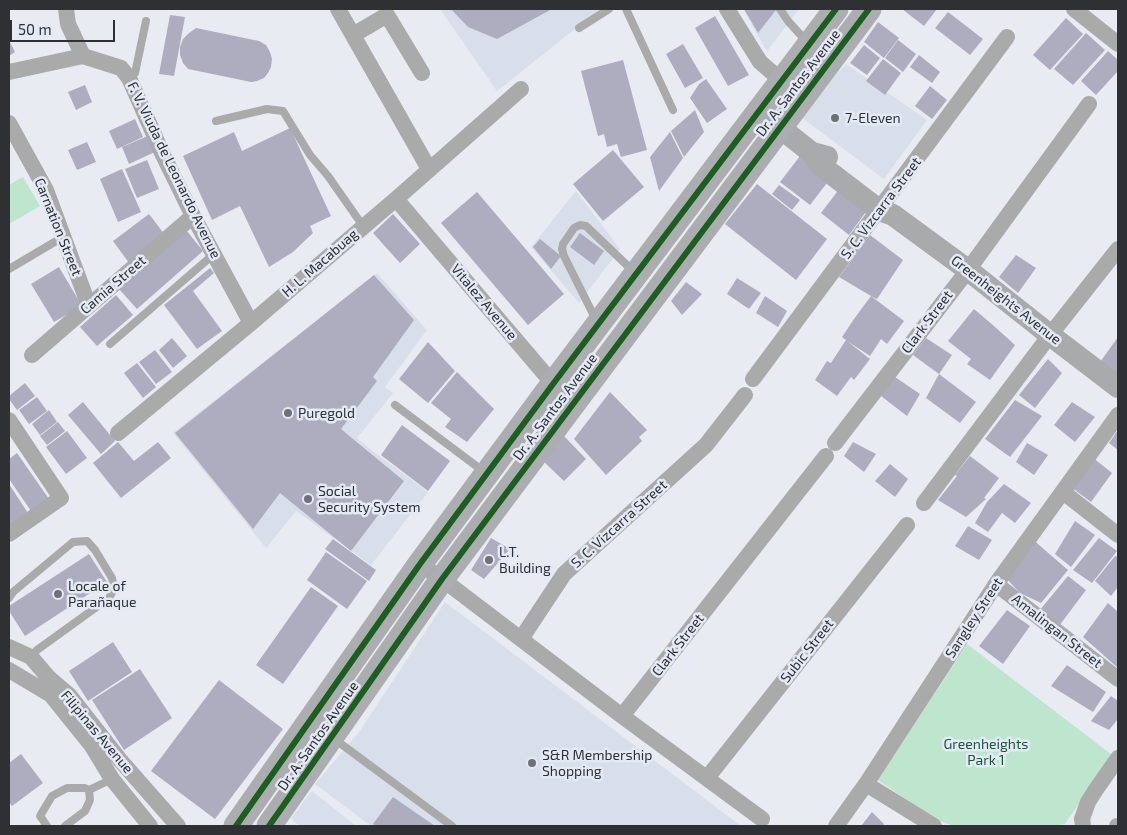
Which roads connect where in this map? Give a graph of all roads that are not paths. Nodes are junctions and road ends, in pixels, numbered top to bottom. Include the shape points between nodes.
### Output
1 (66, 9) edge
2 (338, 9) edge
3 (609, 9) edge
4 (626, 9) edge
5 (727, 9) edge
6 (780, 9) edge
7 (869, 9) edge
8 (1074, 9) edge
9 (829, 13) edge
10 (146, 21) dead end
11 (579, 28) dead end
12 (353, 35) junction
13 (1007, 37) dead end
14 (809, 44) junction
15 (1118, 44) edge
16 (83, 56) junction
17 (9, 72) edge
18 (422, 73) dead end
19 (129, 78) junction
20 (782, 81) junction
21 (520, 89) dead end
22 (1089, 104) dead end
23 (673, 110) dead end
24 (759, 110) junction
25 (216, 121) dead end
26 (9, 123) edge
27 (780, 127) junction
28 (430, 169) junction
29 (396, 198) junction
30 (886, 209) junction
31 (193, 216) junction
32 (363, 226) junction
33 (63, 237) junction
34 (1118, 249) edge
35 (214, 254) junction
36 (9, 269) edge
37 (968, 270) junction
38 (636, 274) junction
39 (89, 306) junction
40 (251, 323) junction
41 (598, 324) junction
42 (1050, 335) junction
43 (110, 344) dead end
44 (32, 355) dead end
45 (753, 379) dead end
46 (554, 384) junction
47 (1118, 387) edge
48 (745, 394) dead end
49 (395, 405) dead end
50 (572, 406) junction
51 (1118, 415) edge
52 (9, 420) edge
53 (118, 433) dead end
54 (487, 474) junction
55 (1063, 492) junction
56 (924, 503) dead end
57 (906, 525) dead end
58 (9, 534) edge
59 (1118, 535) edge
60 (420, 564) junction
61 (442, 579) junction
62 (996, 584) junction
63 (9, 598) edge
64 (521, 639) junction
65 (9, 647) edge
66 (31, 657) junction
67 (13, 673) edge
68 (1118, 679) edge
69 (622, 716) junction
70 (332, 736) junction
71 (98, 743) junction
72 (1118, 758) edge
73 (120, 760) junction
74 (108, 774) junction
75 (706, 778) junction
76 (866, 784) junction
77 (89, 790) junction
78 (762, 818) dead end
79 (277, 823) edge
80 (47, 826) edge
81 (65, 826) edge
82 (150, 826) edge
83 (178, 826) edge
84 (236, 826) edge
85 (452, 826) edge
86 (836, 826) edge
87 (934, 826) edge
88 (1083, 826) edge

1 - 16 street via 68,24
2 - 12 street
3 - 11 lane
4 - 23 lane
5 - 20 street via 760,62
6 - 14 lane
7 - 27 main road, Dr. A. Santos Avenue
8 - 15 street
9 - 14 main road, Dr. A. Santos Avenue
10 - 19 lane via 135,73
12 - 18 street via 388,16
12 - 28 street
13 - 30 street, S. C. Vizcarra Street
14 - 20 main road, Dr. A. Santos Avenue
16 - 17 street, F. V. Viuda de Leonardo Avenue
16 - 19 street, F. V. Viuda de Leonardo Avenue via 121,68
19 - 31 street, F. V. Viuda de Leonardo Avenue
20 - 24 main road, Dr. A. Santos Avenue
21 - 28 street, H. L. Macabuag
22 - 37 street, Clark Street
24 - 27 street, Greenheights Avenue
24 - 38 main road, Dr. A. Santos Avenue
25 - 32 lane via 267,109 283,111 310,155
26 - 33 street, Carnation Street via 46,190
27 - 30 street, Greenheights Avenue via 812,153 826,157
27 - 50 main road, Dr. A. Santos Avenue
28 - 29 street, H. L. Macabuag
29 - 32 street, H. L. Macabuag
29 - 46 street, Vitalez Avenue
30 - 37 street, Greenheights Avenue
30 - 45 street, S. C. Vizcarra Street
31 - 35 street, F. V. Viuda de Leonardo Avenue
31 - 39 street, Camia Street
32 - 40 street, H. L. Macabuag
33 - 36 lane
33 - 39 street, Carnation Street
34 - 42 street
35 - 40 street, F. V. Viuda de Leonardo Avenue
35 - 43 lane
37 - 42 street, Greenheights Avenue
37 - 69 street, Clark Street
38 - 41 main road, Dr. A. Santos Avenue
38 - 41 lane via 586,226 574,228 562,249
39 - 44 street, Camia Street
40 - 53 street, H. L. Macabuag
41 - 46 main road, Dr. A. Santos Avenue
42 - 47 street, Greenheights Avenue
42 - 56 street
46 - 50 street, Vitalez Avenue
46 - 54 main road, Dr. A. Santos Avenue
48 - 64 street, S. C. Vizcarra Street via 706,445 564,574
49 - 54 lane
50 - 61 main road, Dr. A. Santos Avenue
51 - 55 street, Sangley Street
52 - 58 street via 61,498
54 - 60 main road, Dr. A. Santos Avenue
55 - 59 street
55 - 62 street, Sangley Street
57 - 75 street, Subic Street
60 - 61 street
60 - 84 main road, Dr. A. Santos Avenue
61 - 64 street
61 - 70 main road, Dr. A. Santos Avenue
62 - 68 street, Amalingan Street
62 - 76 street, Sangley Street
63 - 66 lane via 73,542 87,542 112,578 114,589 109,598
64 - 69 street
65 - 66 street, Filipinas Avenue
66 - 67 street
66 - 71 street, Filipinas Avenue via 69,695
67 - 71 street, Filipinas Avenue via 51,695
69 - 75 street
70 - 79 main road, Dr. A. Santos Avenue
70 - 85 lane
71 - 73 street, Filipinas Avenue
71 - 74 street, Filipinas Avenue
72 - 88 street via 1088,802
73 - 74 street
73 - 83 street, Filipinas Avenue
74 - 77 lane
74 - 82 street, Filipinas Avenue
75 - 78 street
76 - 86 street, Sangley Street
76 - 87 street
77 - 80 lane via 67,788 52,796 40,816
77 - 81 lane via 90,800 85,811

